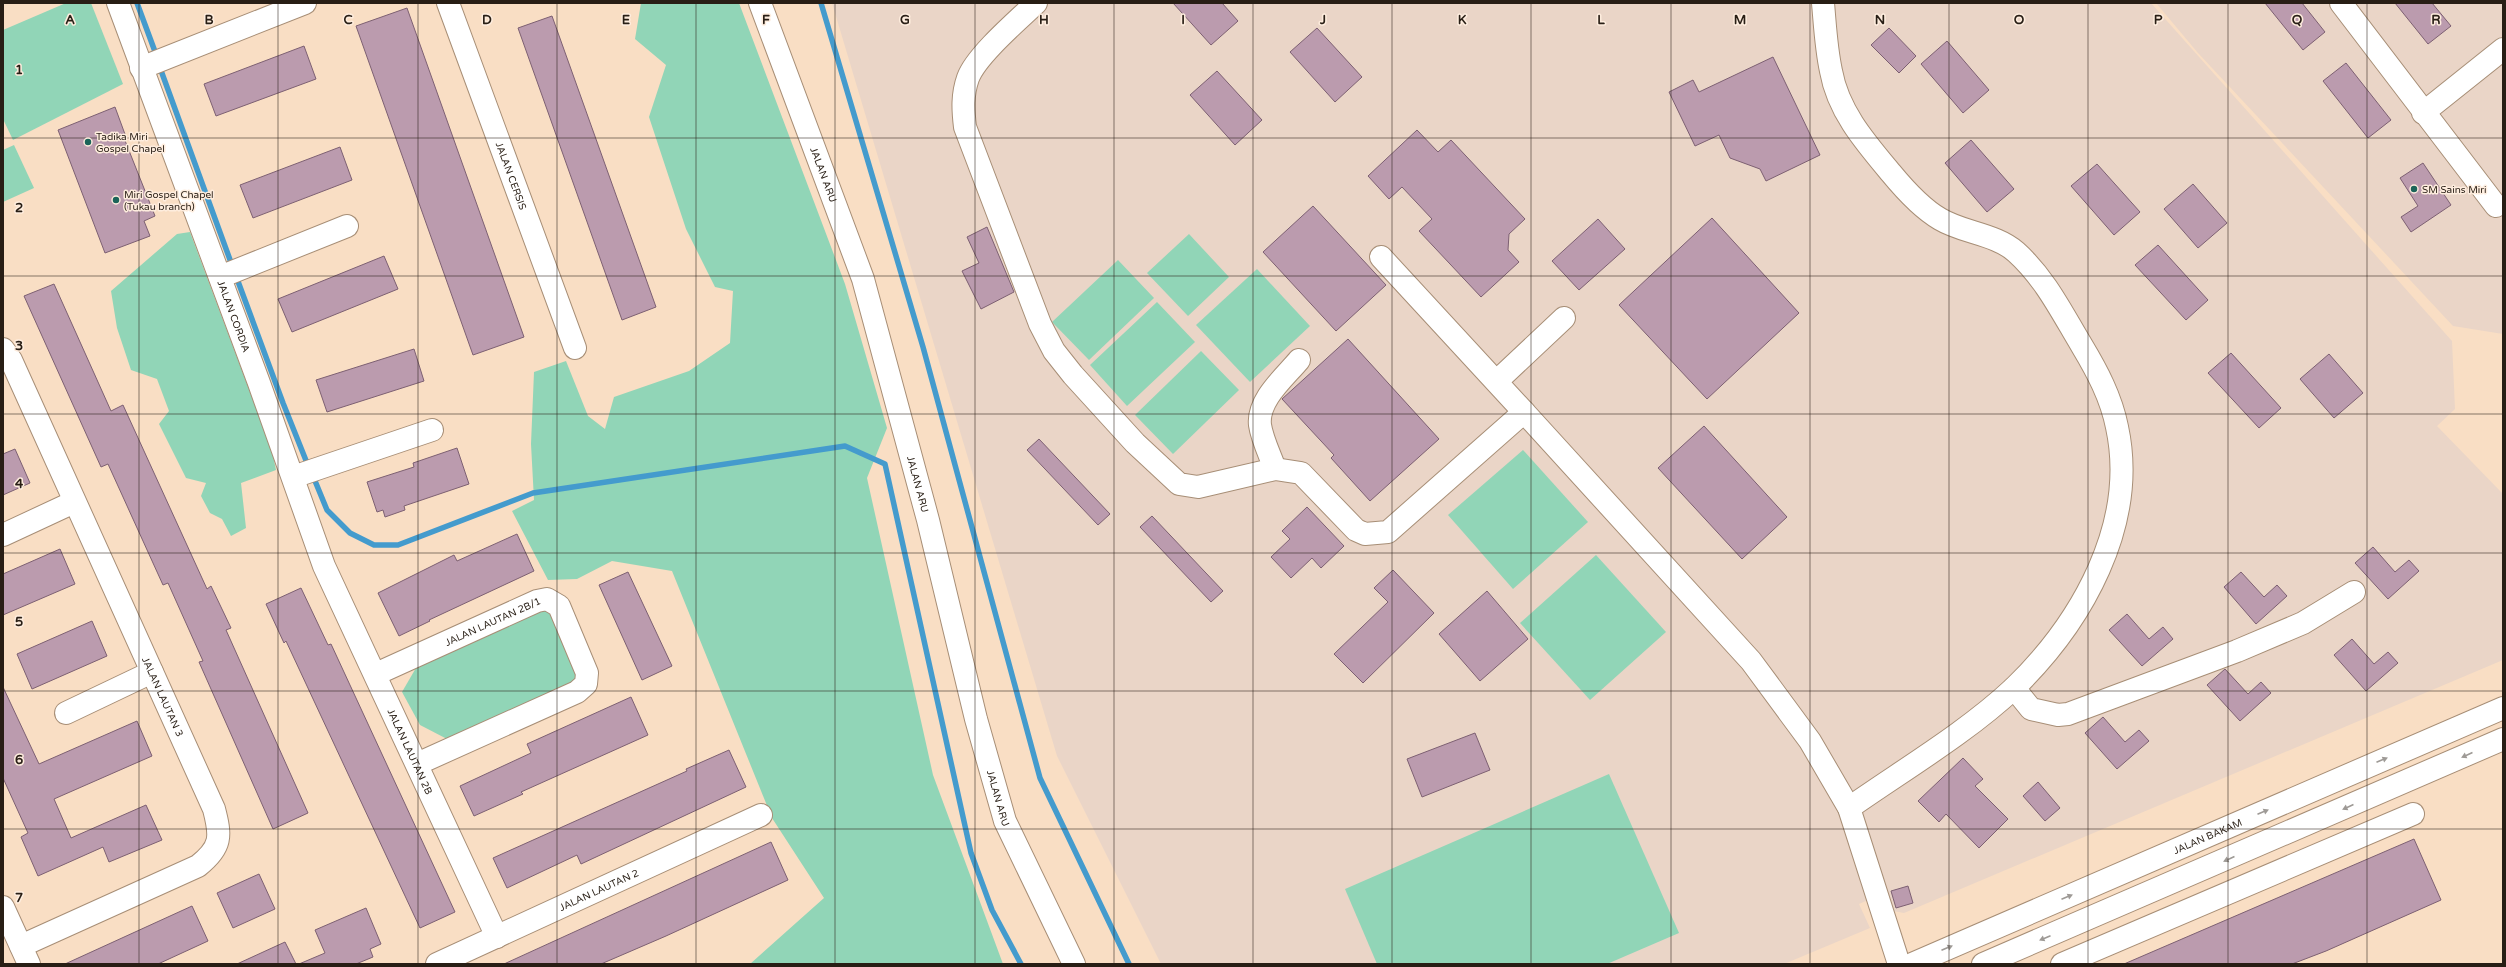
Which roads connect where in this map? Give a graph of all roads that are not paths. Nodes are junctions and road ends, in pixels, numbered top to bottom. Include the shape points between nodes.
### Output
1 (118, 3) edge
2 (305, 3) edge
3 (448, 3) edge
4 (760, 3) edge
5 (1036, 3) edge
6 (1823, 3) edge
7 (2341, 3) edge
8 (2503, 49) edge
9 (144, 67) junction
10 (2422, 113) junction
11 (2496, 206) dead end
12 (347, 226) dead end
13 (1381, 257) dead end
14 (224, 276) junction
15 (1564, 318) dead end
16 (575, 348) dead end
17 (3, 349) edge
18 (1299, 360) dead end
19 (1497, 381) junction
20 (1524, 412) junction
21 (432, 430) dead end
22 (1275, 468) junction
23 (305, 473) junction
24 (74, 502) junction
25 (3, 535) edge
26 (324, 566) joint
27 (2354, 592) dead end
28 (152, 672) junction
29 (376, 674) junction
30 (2014, 688) junction
31 (2503, 708) edge
32 (66, 714) dead end
33 (2503, 739) edge
34 (417, 764) junction
35 (1849, 808) junction
36 (2413, 814) dead end
37 (761, 815) dead end
38 (3, 907) edge
39 (497, 937) junction
40 (25, 955) edge
41 (437, 964) edge
42 (1074, 964) edge
43 (1899, 964) edge
44 (1912, 964) edge
45 (1983, 964) edge
46 (2062, 964) edge

1 - 9 street, JALAN CORDIA
2 - 9 street
3 - 16 street, JALAN CERSIS
4 - 42 street, JALAN ARU via 863,279 928,520 976,719 1005,821
5 - 22 street via 976,65 968,77 962,104 965,127 1040,324 1054,351 1073,375 1135,443 1180,484 1198,486
6 - 30 street via 1831,72 1839,99 1853,126 1912,197 1937,217 1955,227 1998,241 2013,249 2031,265 2044,282 2100,376 2117,427 2122,476 2115,524 2096,578 2050,649
7 - 10 street
8 - 10 street
9 - 14 street, JALAN CORDIA
10 - 11 street
12 - 14 street
13 - 19 street
14 - 23 street, JALAN CORDIA
15 - 19 street
17 - 24 street, JALAN LAUTAN 3 via 12,360
18 - 22 street via 1271,392 1262,410 1260,424
19 - 20 street
20 - 22 street via 1388,532 1366,534 1356,530 1301,473
20 - 35 street via 1751,661 1810,741
21 - 23 street
23 - 26 street, JALAN CORDIA
24 - 25 street
24 - 28 street, JALAN LAUTAN 3
26 - 29 street, JALAN LAUTAN 2B
27 - 30 street via 2303,623 2273,636 2068,714 2058,715 2031,709
28 - 32 street
28 - 40 street, JALAN LAUTAN 3 via 214,809 220,831 218,844 210,857 198,866
29 - 34 street, JALAN LAUTAN 2B
29 - 34 street, JALAN LAUTAN 2B/1 via 537,601 547,599 559,606 587,673 586,684 577,692
30 - 35 street via 1968,725
44 -> 31 street, JALAN BAKAM
33 -> 45 street
34 - 39 street, JALAN LAUTAN 2B
35 - 43 street
36 - 46 street
37 - 39 street, JALAN LAUTAN 2
38 - 40 street
39 - 41 street, JALAN LAUTAN 2

